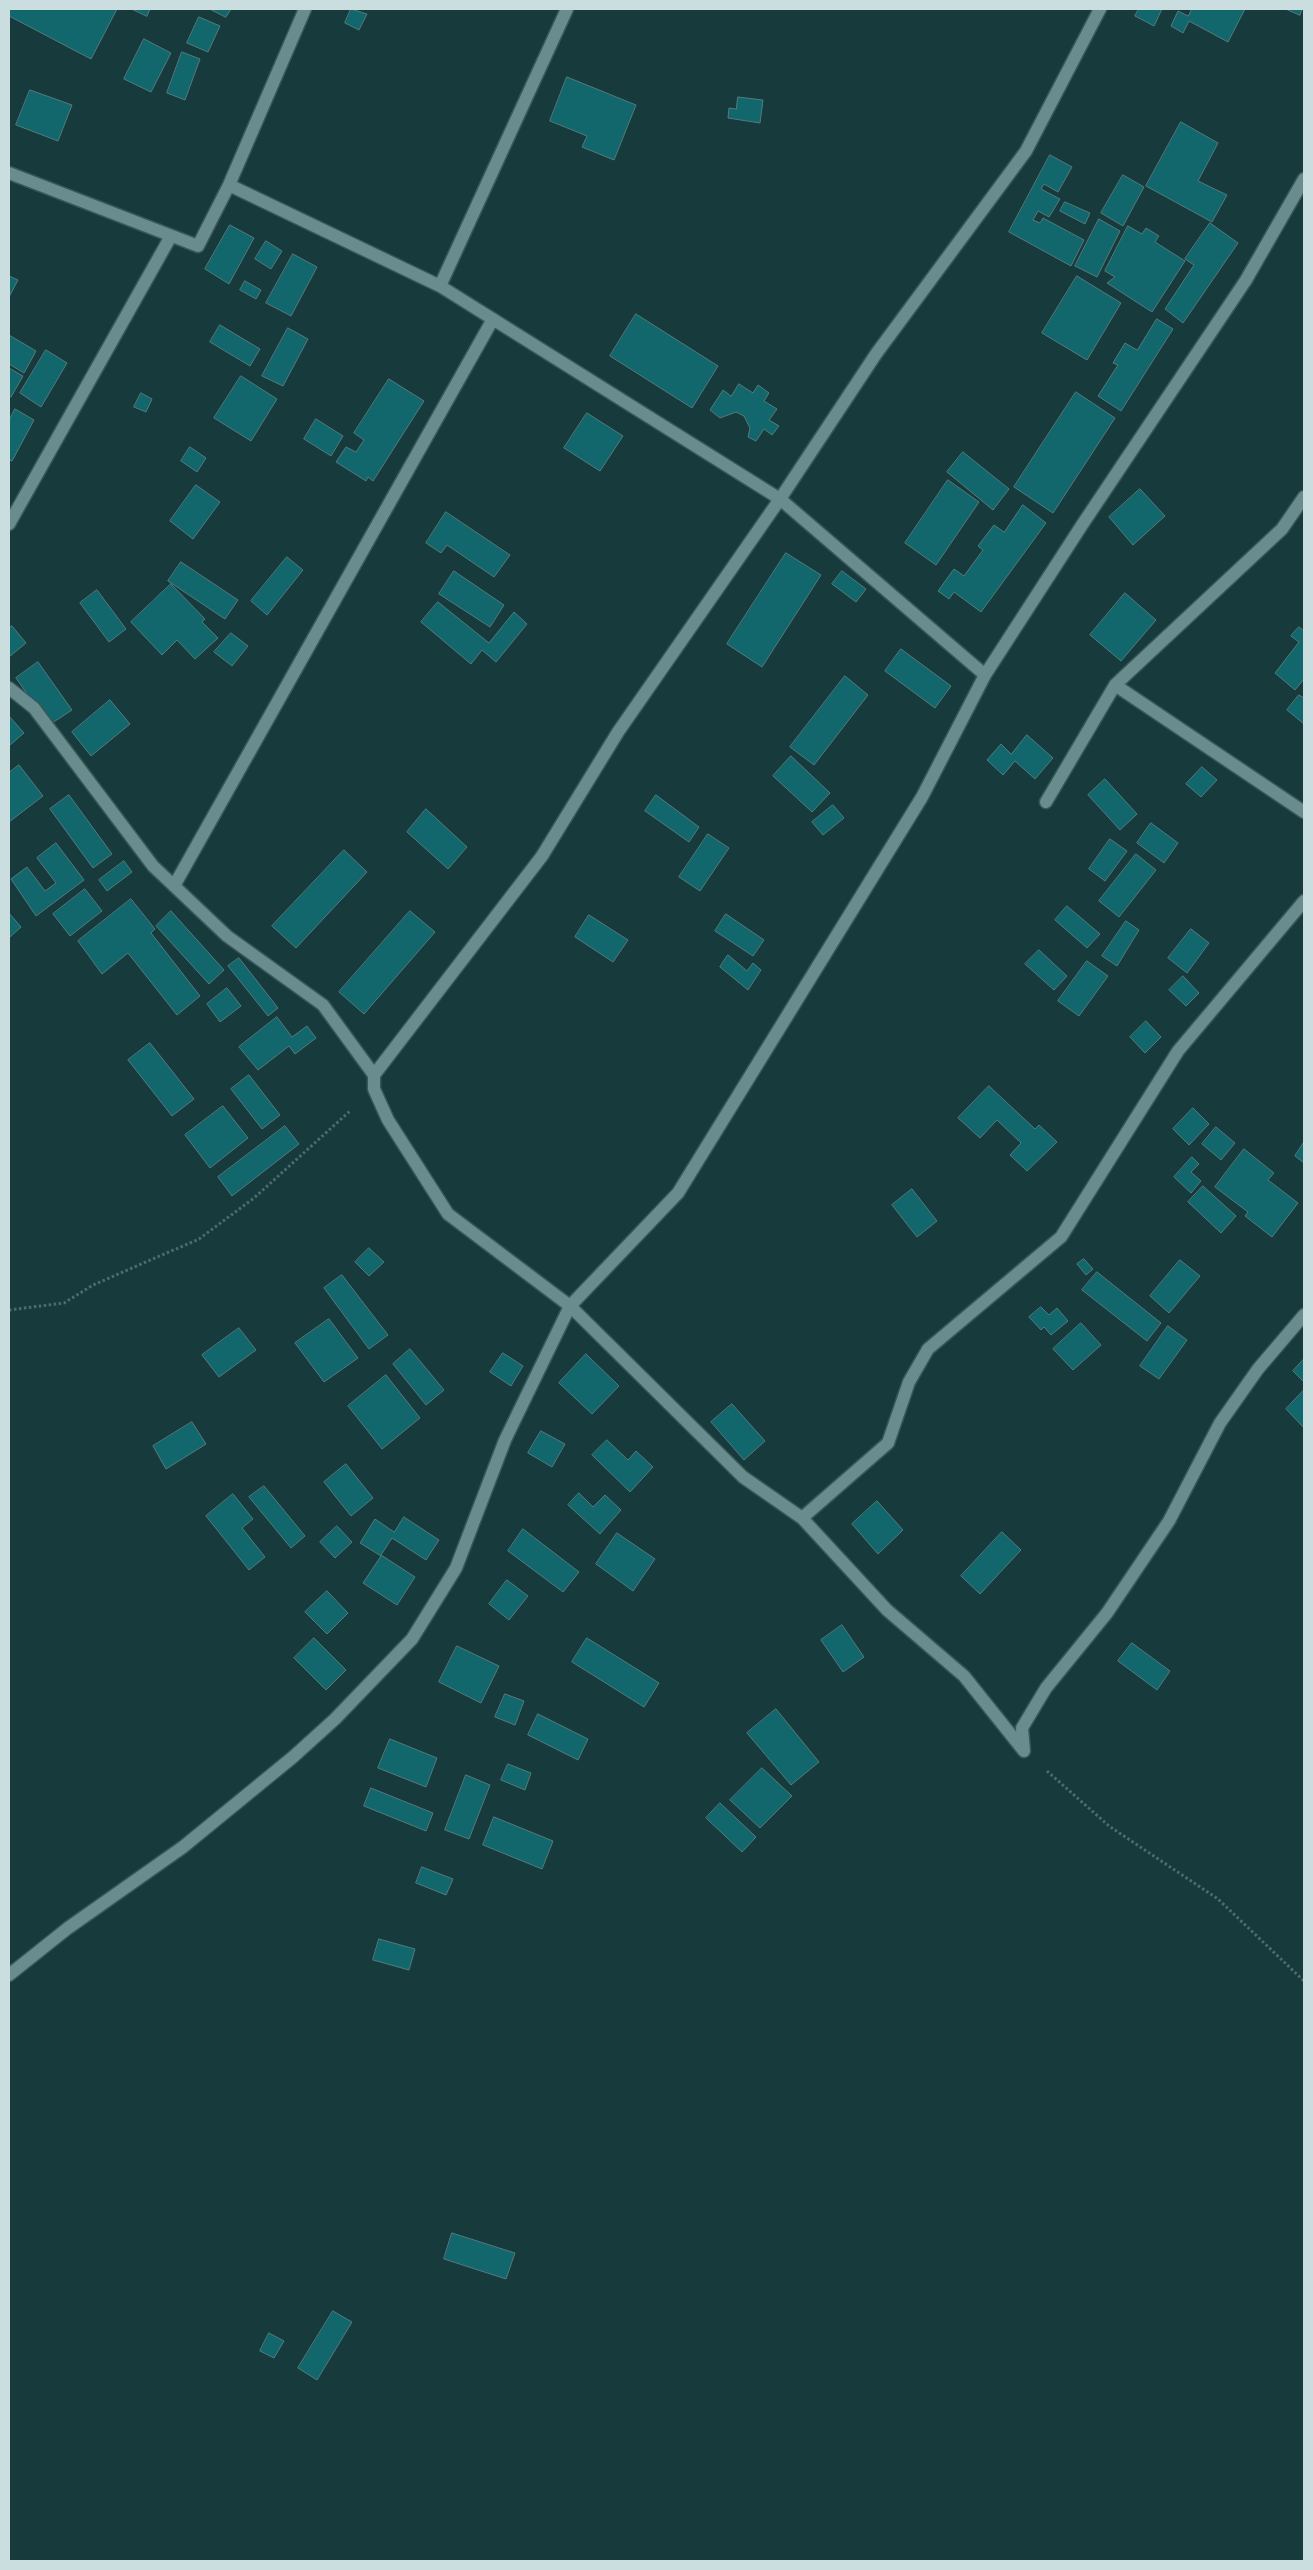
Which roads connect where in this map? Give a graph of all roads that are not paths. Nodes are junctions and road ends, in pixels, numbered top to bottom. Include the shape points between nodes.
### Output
1 (305, 9) edge
2 (568, 9) edge
3 (1100, 9) edge
4 (9, 173) edge
5 (1304, 179) edge
6 (229, 185) junction
7 (171, 236) junction
8 (440, 286) junction
9 (493, 319) junction
10 (1304, 497) edge
11 (780, 499) junction
12 (9, 524) edge
13 (985, 675) junction
14 (1116, 685) junction
15 (9, 688) edge
16 (1046, 802) dead end
17 (1304, 812) edge
18 (174, 886) junction
19 (1304, 901) edge
20 (374, 1075) junction
21 (570, 1306) junction
22 (1304, 1314) edge
23 (802, 1518) junction
24 (9, 1975) edge

1 - 6 street
2 - 8 street
3 - 11 street via 1026,151 876,354
4 - 7 street
5 - 13 street via 1246,280
6 - 7 street via 198,246
6 - 8 street
7 - 12 street
8 - 9 street
9 - 11 street
9 - 18 street
10 - 14 street via 1282,529
11 - 13 street
11 - 20 street via 618,732 542,856
13 - 21 street via 922,797 678,1193
14 - 16 street
14 - 17 street
15 - 18 street via 34,708 153,866
18 - 20 street via 227,936 322,1005
19 - 23 street via 1178,1051 1061,1237 928,1349 908,1382 888,1443
20 - 21 street via 374,1089 388,1120 448,1214
21 - 23 street via 743,1477
21 - 24 street via 505,1440 456,1568 412,1639 335,1719 293,1757 183,1847 68,1928
22 - 23 street via 1258,1369 1220,1424 1169,1521 1107,1613 1046,1688 1022,1728 1024,1751 964,1676 887,1610

